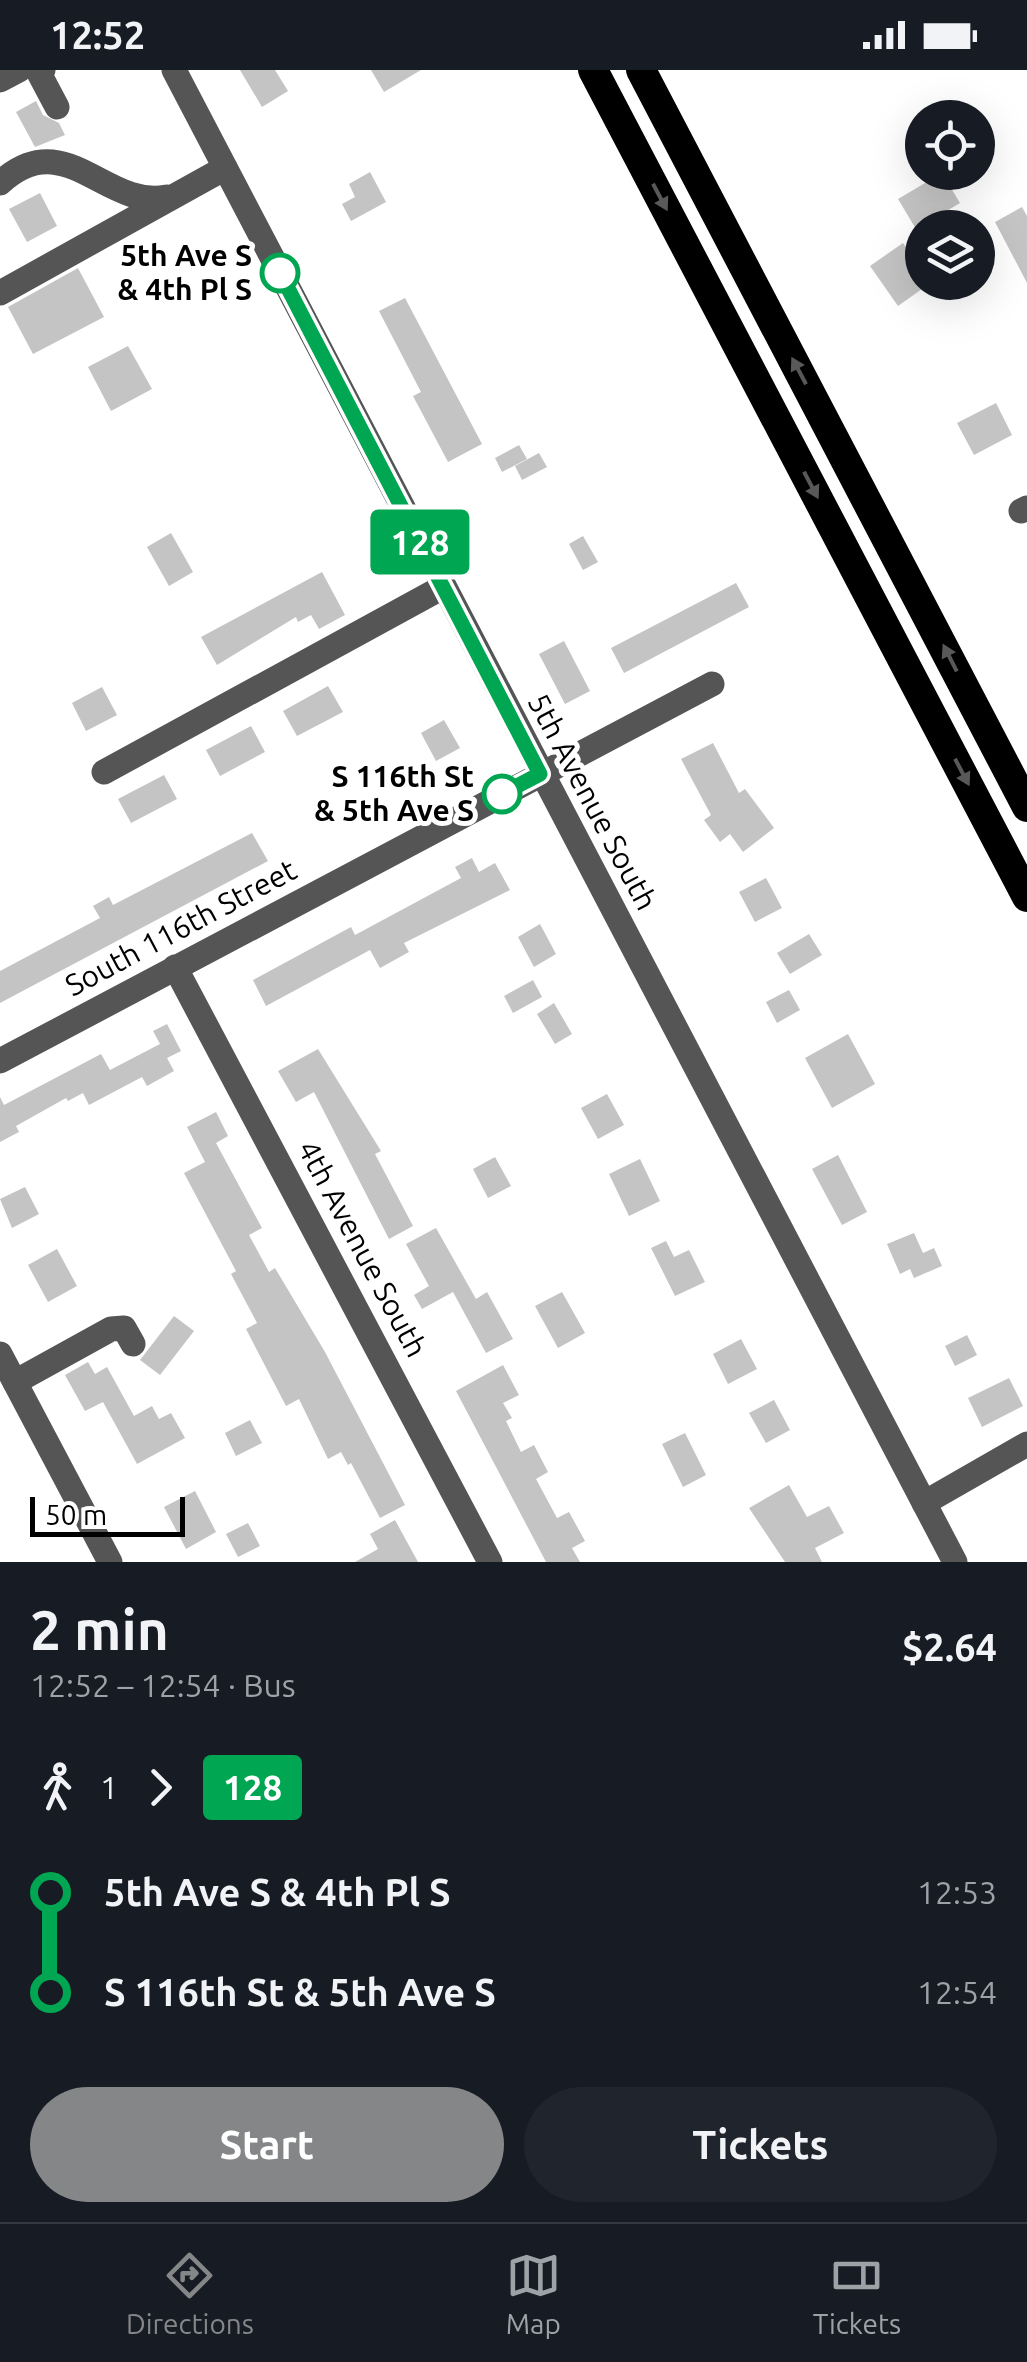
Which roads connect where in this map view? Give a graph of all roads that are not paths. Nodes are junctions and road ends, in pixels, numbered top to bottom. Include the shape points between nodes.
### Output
1 (19, 70) edge
2 (43, 70) edge
3 (593, 70) edge
4 (641, 70) edge
5 (180, 72) edge
6 (0, 80) edge
7 (57, 106) dead end
8 (225, 168) junction
9 (0, 183) edge
10 (177, 195) junction
11 (0, 292) edge
12 (444, 587) junction
13 (400, 611) junction
14 (302, 648) dead end
15 (712, 684) dead end
16 (104, 772) dead end
17 (540, 774) junction
18 (1027, 807) edge
19 (1027, 897) edge
20 (176, 967) junction
21 (0, 1062) edge
22 (133, 1344) dead end
23 (0, 1354) edge
24 (15, 1382) junction
25 (1027, 1444) edge
26 (924, 1503) junction
27 (100, 1559) edge
28 (490, 1562) edge
29 (956, 1562) edge

1 - 6 street
2 - 7 street
3 -> 19 highway
18 -> 4 highway
5 - 8 street, 5th Avenue South
8 - 10 street
8 - 12 street, 5th Avenue South
9 - 10 street via 54,162 83,169 133,198
10 - 11 street
12 - 13 street
12 - 17 street, 5th Avenue South
13 - 14 street via 379,608
13 - 16 street
15 - 17 street, South 116th Street
17 - 20 street, South 116th Street
17 - 26 street, 5th Avenue South
20 - 21 street, South 116th Street
20 - 28 street, 4th Avenue South
22 - 24 street via 124,1328 111,1329
23 - 24 street
24 - 27 street
25 - 26 street
26 - 29 street, 5th Avenue South

